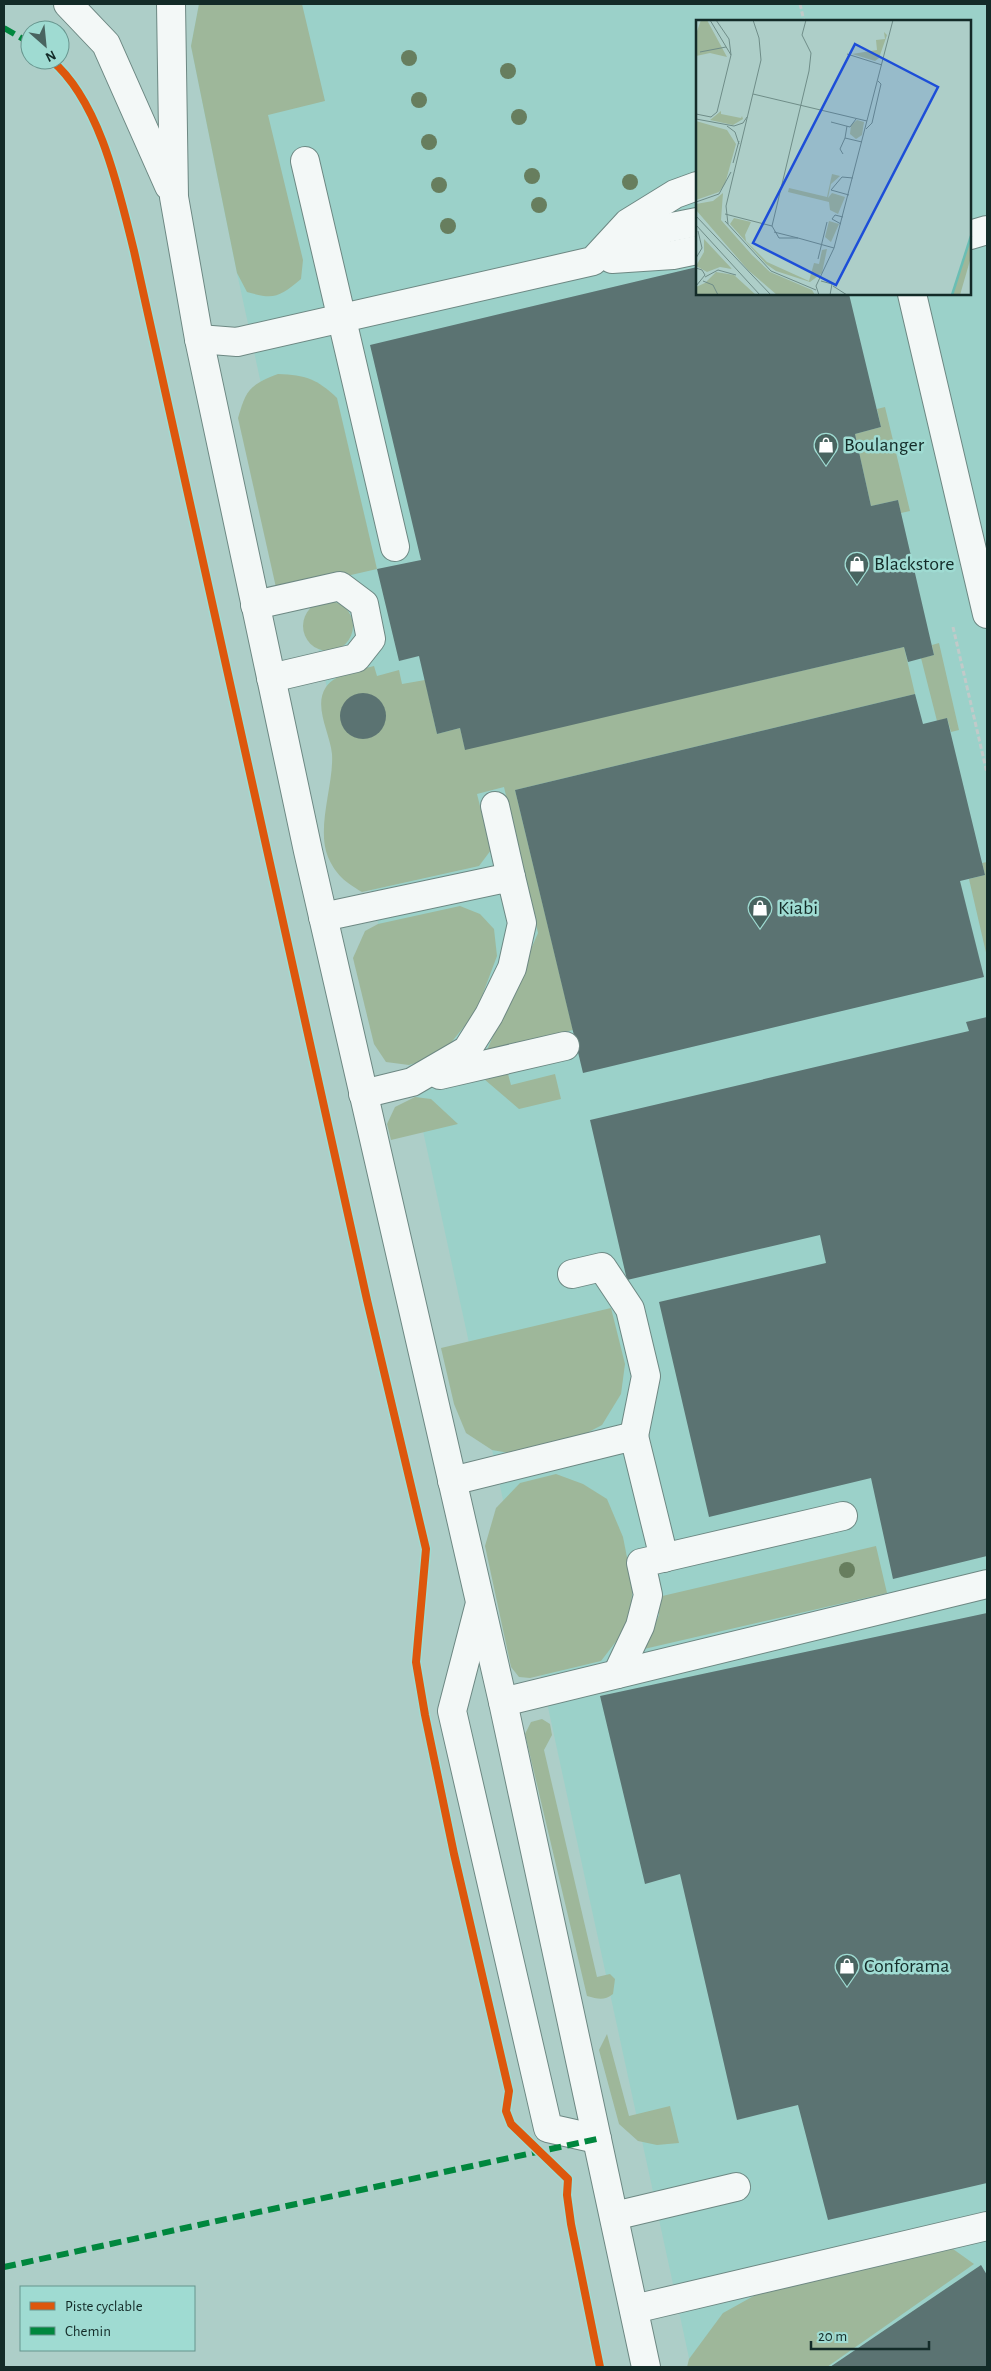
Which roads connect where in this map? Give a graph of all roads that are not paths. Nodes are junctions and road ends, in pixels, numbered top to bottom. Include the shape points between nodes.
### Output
1 (68, 4) edge
2 (171, 4) edge
3 (305, 161) dead end
4 (696, 186) edge
5 (174, 197) junction
6 (696, 222) edge
7 (987, 230) edge
8 (971, 234) edge
9 (696, 237) edge
10 (696, 250) edge
11 (593, 261) junction
12 (912, 295) edge
13 (342, 318) junction
14 (199, 339) junction
15 (395, 547) dead end
16 (255, 606) junction
17 (987, 614) edge
18 (271, 678) junction
19 (495, 806) dead end
20 (511, 877) junction
21 (323, 917) junction
22 (565, 1046) dead end
23 (412, 1082) junction
24 (364, 1094) junction
25 (572, 1274) dead end
26 (634, 1436) junction
27 (452, 1481) junction
28 (843, 1516) dead end
29 (664, 1558) junction
30 (987, 1584) edge
31 (480, 1604) junction
32 (617, 1674) junction
33 (502, 1702) junction
34 (596, 2139) junction
35 (736, 2187) dead end
36 (614, 2216) junction
37 (987, 2226) edge
38 (634, 2308) junction
39 (646, 2367) edge

1 - 5 lane via 106,44
2 - 5 lane
3 - 13 lane
4 - 11 lane via 675,194 628,223
5 - 14 lane
6 - 11 lane via 667,228
7 - 8 lane
9 - 11 lane
10 - 11 lane
11 - 13 lane
12 - 17 lane
13 - 14 lane via 236,342
13 - 15 lane
14 - 16 lane
16 - 18 lane
16 - 18 lane via 340,586 364,604 371,639 356,658
18 - 21 lane
19 - 20 lane
20 - 21 lane
20 - 23 lane via 522,923 512,968 467,1050
21 - 24 lane
22 - 23 lane
23 - 24 lane
24 - 27 lane
25 - 26 lane via 602,1267 630,1309 646,1376
26 - 27 lane
26 - 29 lane
27 - 31 lane
28 - 29 lane
29 - 32 lane via 641,1563 648,1595 640,1626
30 - 32 lane
31 - 33 lane
31 - 34 lane via 452,1711 548,2128
32 - 33 lane
33 - 34 lane
34 - 36 lane
35 - 36 lane
36 - 38 lane
37 - 38 lane
38 - 39 lane

